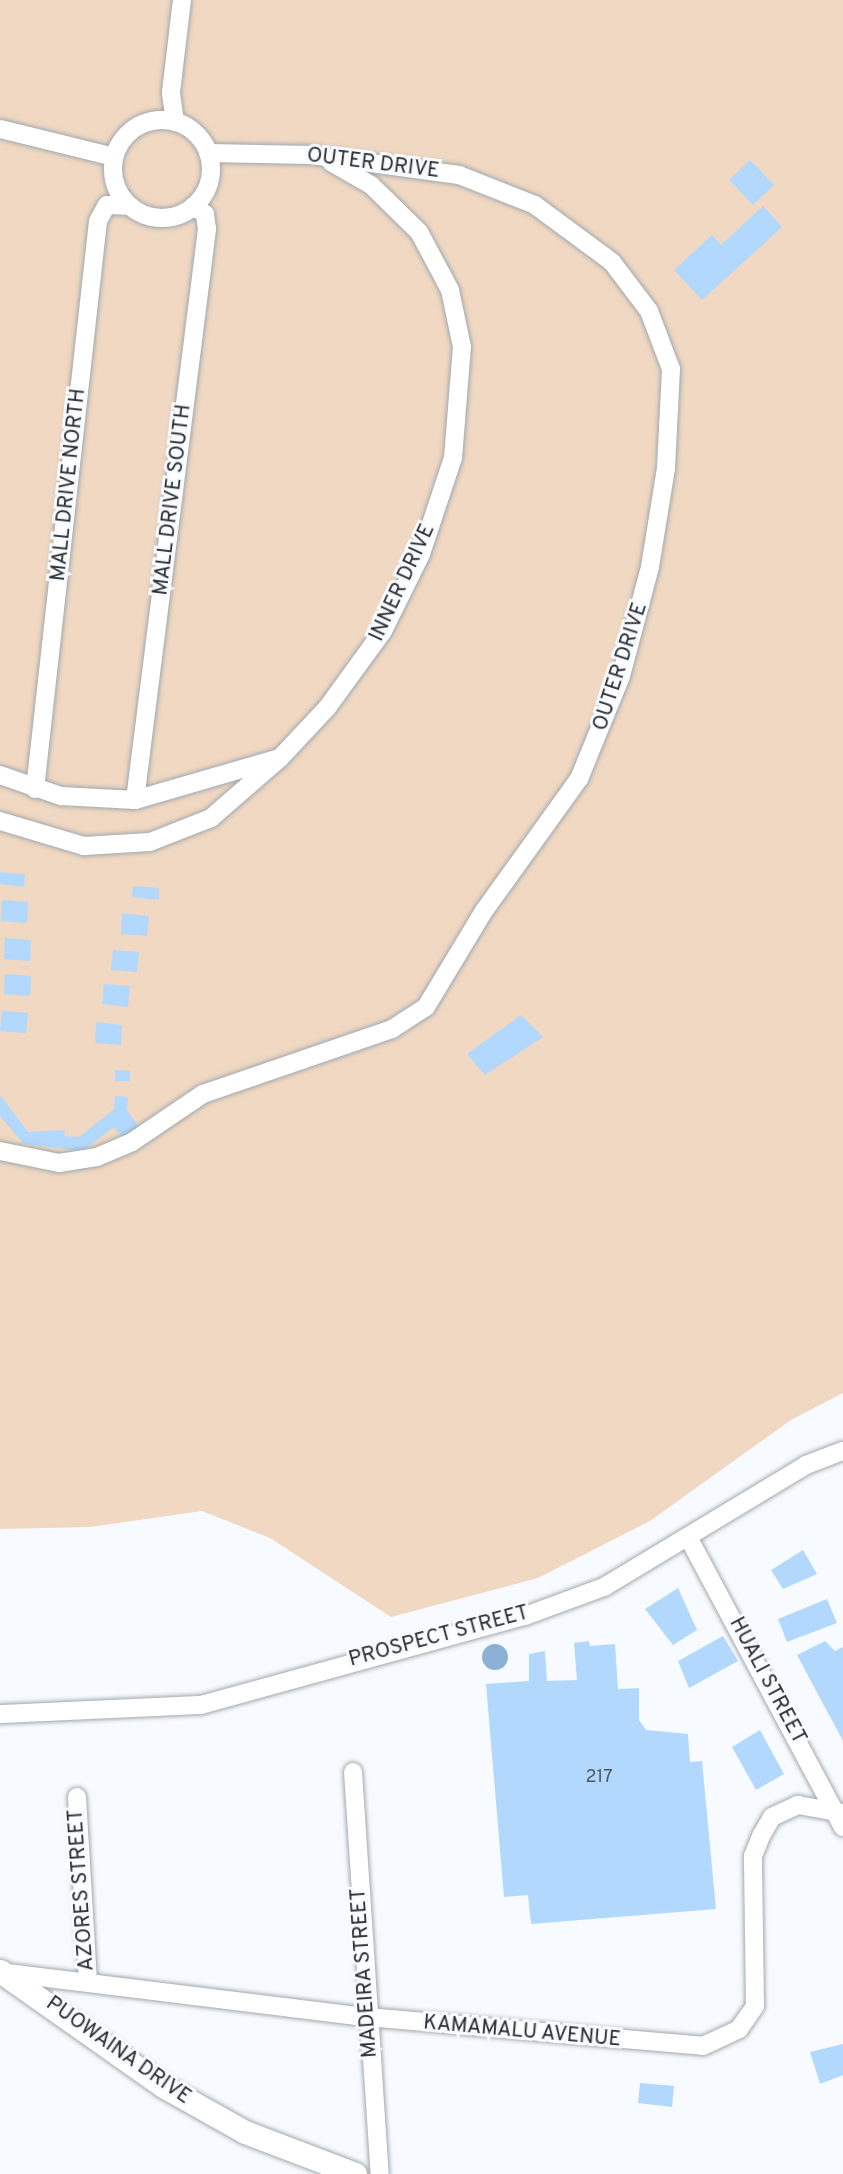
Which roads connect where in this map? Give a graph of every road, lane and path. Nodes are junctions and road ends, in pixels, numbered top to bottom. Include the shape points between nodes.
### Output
1 (182, 0) edge
2 (174, 122) junction
3 (0, 129) edge
4 (208, 153) junction
5 (312, 155) junction
6 (114, 157) junction
7 (130, 206) junction
8 (193, 206) junction
9 (280, 758) junction
10 (0, 775) edge
11 (36, 789) junction
12 (135, 800) junction
13 (0, 821) edge
14 (0, 1151) edge
15 (843, 1451) edge
16 (688, 1536) junction
17 (0, 1714) edge
18 (353, 1772) dead end
19 (77, 1797) dead end
20 (839, 1812) edge
21 (843, 1827) edge
22 (4, 1972) edge
23 (88, 1982) junction
24 (367, 2017) junction
25 (355, 2174) edge
26 (380, 2174) edge

1 - 2 street via 171,92
2 - 4 street via 195,133
2 - 6 street via 136,127
3 - 6 street
4 - 5 street, OUTER DRIVE
4 - 8 street via 209,182
5 - 9 street, INNER DRIVE via 371,185 431,250 456,309 463,388 446,481 398,603 354,675
5 - 14 street, OUTER DRIVE via 459,175 519,197 597,248 649,311 671,369 670,418 650,567 621,676 579,779 484,911 436,996 416,1016 203,1094 132,1142 97,1157 40,1162
6 - 7 street via 115,184
7 - 8 street via 155,217
7 - 11 street, MALL DRIVE NORTH via 107,205 98,221
8 - 12 street, MALL DRIVE SOUTH via 205,214 207,229
9 - 12 street
9 - 13 street, INNER DRIVE via 211,818 150,842 84,846
10 - 11 street
11 - 12 street
15 - 16 street, PROSPECT STREET via 806,1465
16 - 17 street, PROSPECT STREET via 604,1587 525,1616 278,1680 230,1699 159,1711
16 - 20 street, HUALI STREET
18 - 24 street, MADEIRA STREET
19 - 23 street, AZORES STREET
20 - 21 street, HUALI STREET
20 - 24 street, KAMAMALU AVENUE via 798,1805 772,1817 761,1836 752,1856 755,2006 722,2042 678,2047
22 - 23 street, KAMAMALU AVENUE
22 - 25 street, PUOWAINA DRIVE via 163,2086 245,2132
23 - 24 street, KAMAMALU AVENUE
24 - 26 street, MADEIRA STREET

